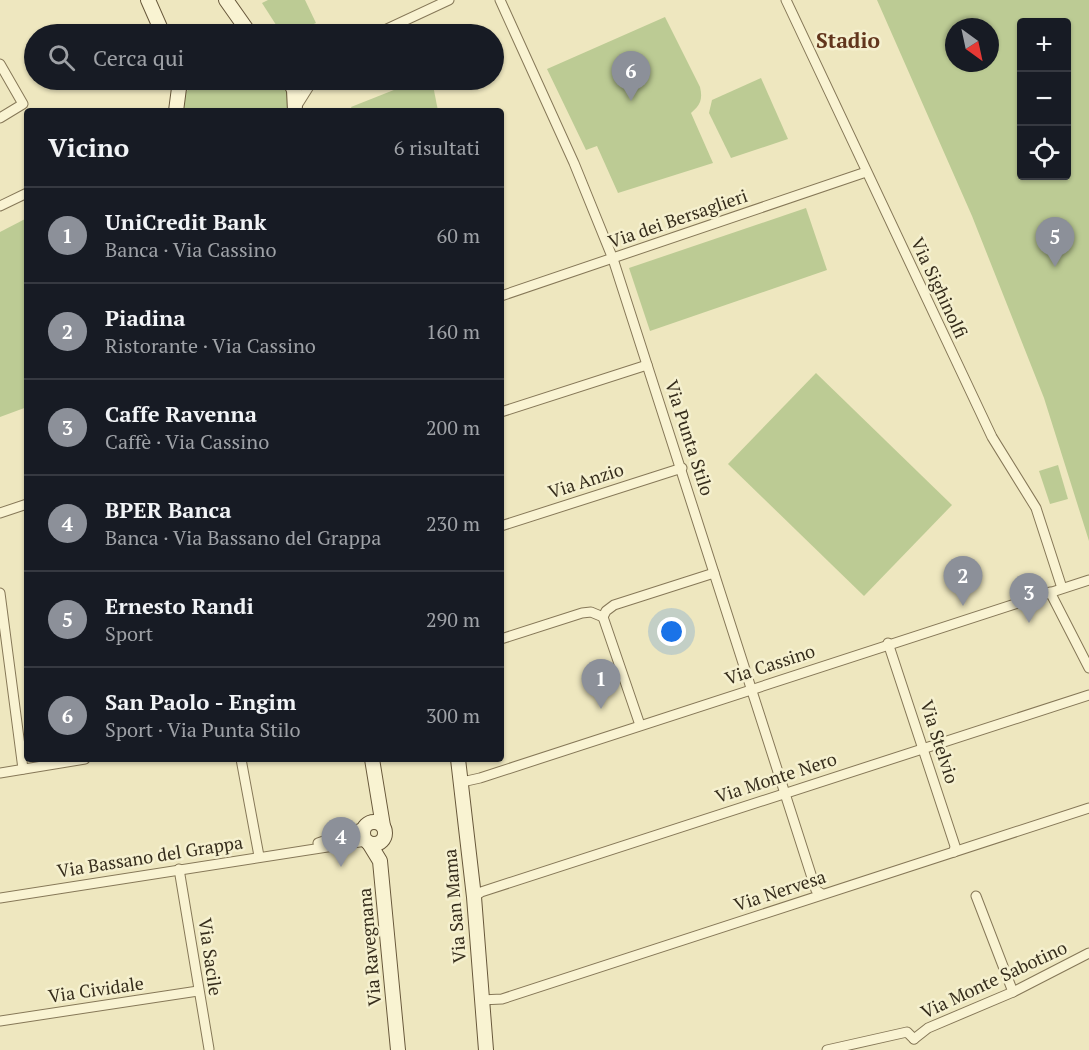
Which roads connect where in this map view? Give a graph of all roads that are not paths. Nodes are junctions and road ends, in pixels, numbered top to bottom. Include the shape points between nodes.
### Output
1 (148, 0) edge
2 (226, 0) edge
3 (449, 0) edge
4 (500, 0) edge
5 (786, 0) edge
6 (159, 24) edge
7 (243, 24) edge
8 (397, 24) edge
9 (0, 64) edge
10 (178, 90) edge
11 (291, 90) edge
12 (307, 90) edge
13 (173, 108) edge
14 (296, 108) edge
15 (297, 108) edge
16 (0, 118) edge
17 (866, 172) junction
18 (24, 194) edge
19 (0, 206) edge
20 (613, 259) junction
21 (504, 295) edge
22 (648, 365) junction
23 (504, 411) edge
24 (682, 468) junction
25 (24, 505) edge
26 (0, 513) edge
27 (504, 525) edge
28 (714, 573) junction
29 (1089, 580) edge
30 (1062, 588) junction
31 (1050, 592) junction
32 (0, 593) edge
33 (603, 617) junction
34 (504, 638) edge
35 (888, 643) junction
36 (1089, 668) edge
37 (751, 689) junction
38 (1089, 695) edge
39 (640, 725) junction
40 (924, 748) junction
41 (66, 762) edge
42 (242, 762) edge
43 (372, 762) edge
44 (459, 762) edge
45 (23, 769) junction
46 (0, 773) edge
47 (462, 782) junction
48 (785, 792) junction
49 (1089, 808) edge
50 (371, 832) junction
51 (305, 849) junction
52 (954, 852) junction
53 (259, 856) junction
54 (179, 869) junction
55 (822, 894) junction
56 (976, 896) dead end
57 (474, 897) junction
58 (0, 898) edge
59 (1089, 953) edge
60 (198, 991) junction
61 (1013, 992) junction
62 (481, 1000) junction
63 (0, 1021) edge
64 (914, 1039) junction
65 (209, 1049) edge
66 (398, 1050) edge
67 (486, 1050) edge
68 (827, 1050) edge
69 (912, 1050) edge

1 - 6 street
2 - 7 street
3 - 8 street
4 - 20 street, Via Punta Stilo
5 - 17 street, Via Sighinolfi
9 - 16 street via 23,104
10 - 13 street
11 - 14 street
12 - 15 street
17 - 20 street, Via dei Bersaglieri
17 - 30 street, Via Sighinolfi via 992,437 1036,508
18 - 19 street
20 - 21 street, Via dei Bersaglieri
20 - 22 street, Via Punta Stilo
22 - 23 street
22 - 24 street, Via Punta Stilo
24 - 27 street, Via Anzio
24 - 28 street, Via Punta Stilo
25 - 26 street
28 - 33 street via 614,605
28 - 37 street, Via Punta Stilo
29 - 30 street, Via Cassino
30 - 31 street, Via Cassino
31 - 35 street, Via Cassino
31 - 36 street
32 - 45 street
33 - 34 street via 582,613
33 - 39 street
35 - 37 street, Via Cassino
35 - 40 street, Via Stelvio
37 - 39 street, Via Cassino
37 - 48 street, Via Punta Stilo
38 - 40 street, Via Monte Nero
39 - 47 street, Via Cassino
40 - 48 street, Via Monte Nero
40 - 52 street, Via Stelvio
41 - 45 street
42 - 53 street
43 - 50 street, Via Ravegnana via 378,803
44 - 47 street, Via San Mama
45 - 46 street
47 - 57 street, Via San Mama
48 - 55 street, Via Punta Stilo via 816,890
48 - 57 street, Via Monte Nero
49 - 52 street, Via Nervesa
50 - 51 street, Via Bassano del Grappa
50 - 51 street, Via Bassano del Grappa
50 - 66 street, Via Ravegnana via 380,861
51 - 53 street, Via Bassano del Grappa
52 - 55 street, Via Nervesa
53 - 54 street, Via Bassano del Grappa
54 - 58 street, Via Bassano del Grappa
54 - 60 street, Via Sacile
55 - 62 street, Via Nervesa via 502,999
56 - 61 street
57 - 62 street, Via San Mama
59 - 61 street, Via Monte Sabotino
60 - 63 street, Via Cividale
60 - 65 street, Via Sacile
61 - 64 street, Via Monte Sabotino via 928,1028
62 - 67 street, Via San Mama
64 - 68 street via 906,1032
64 - 69 street

